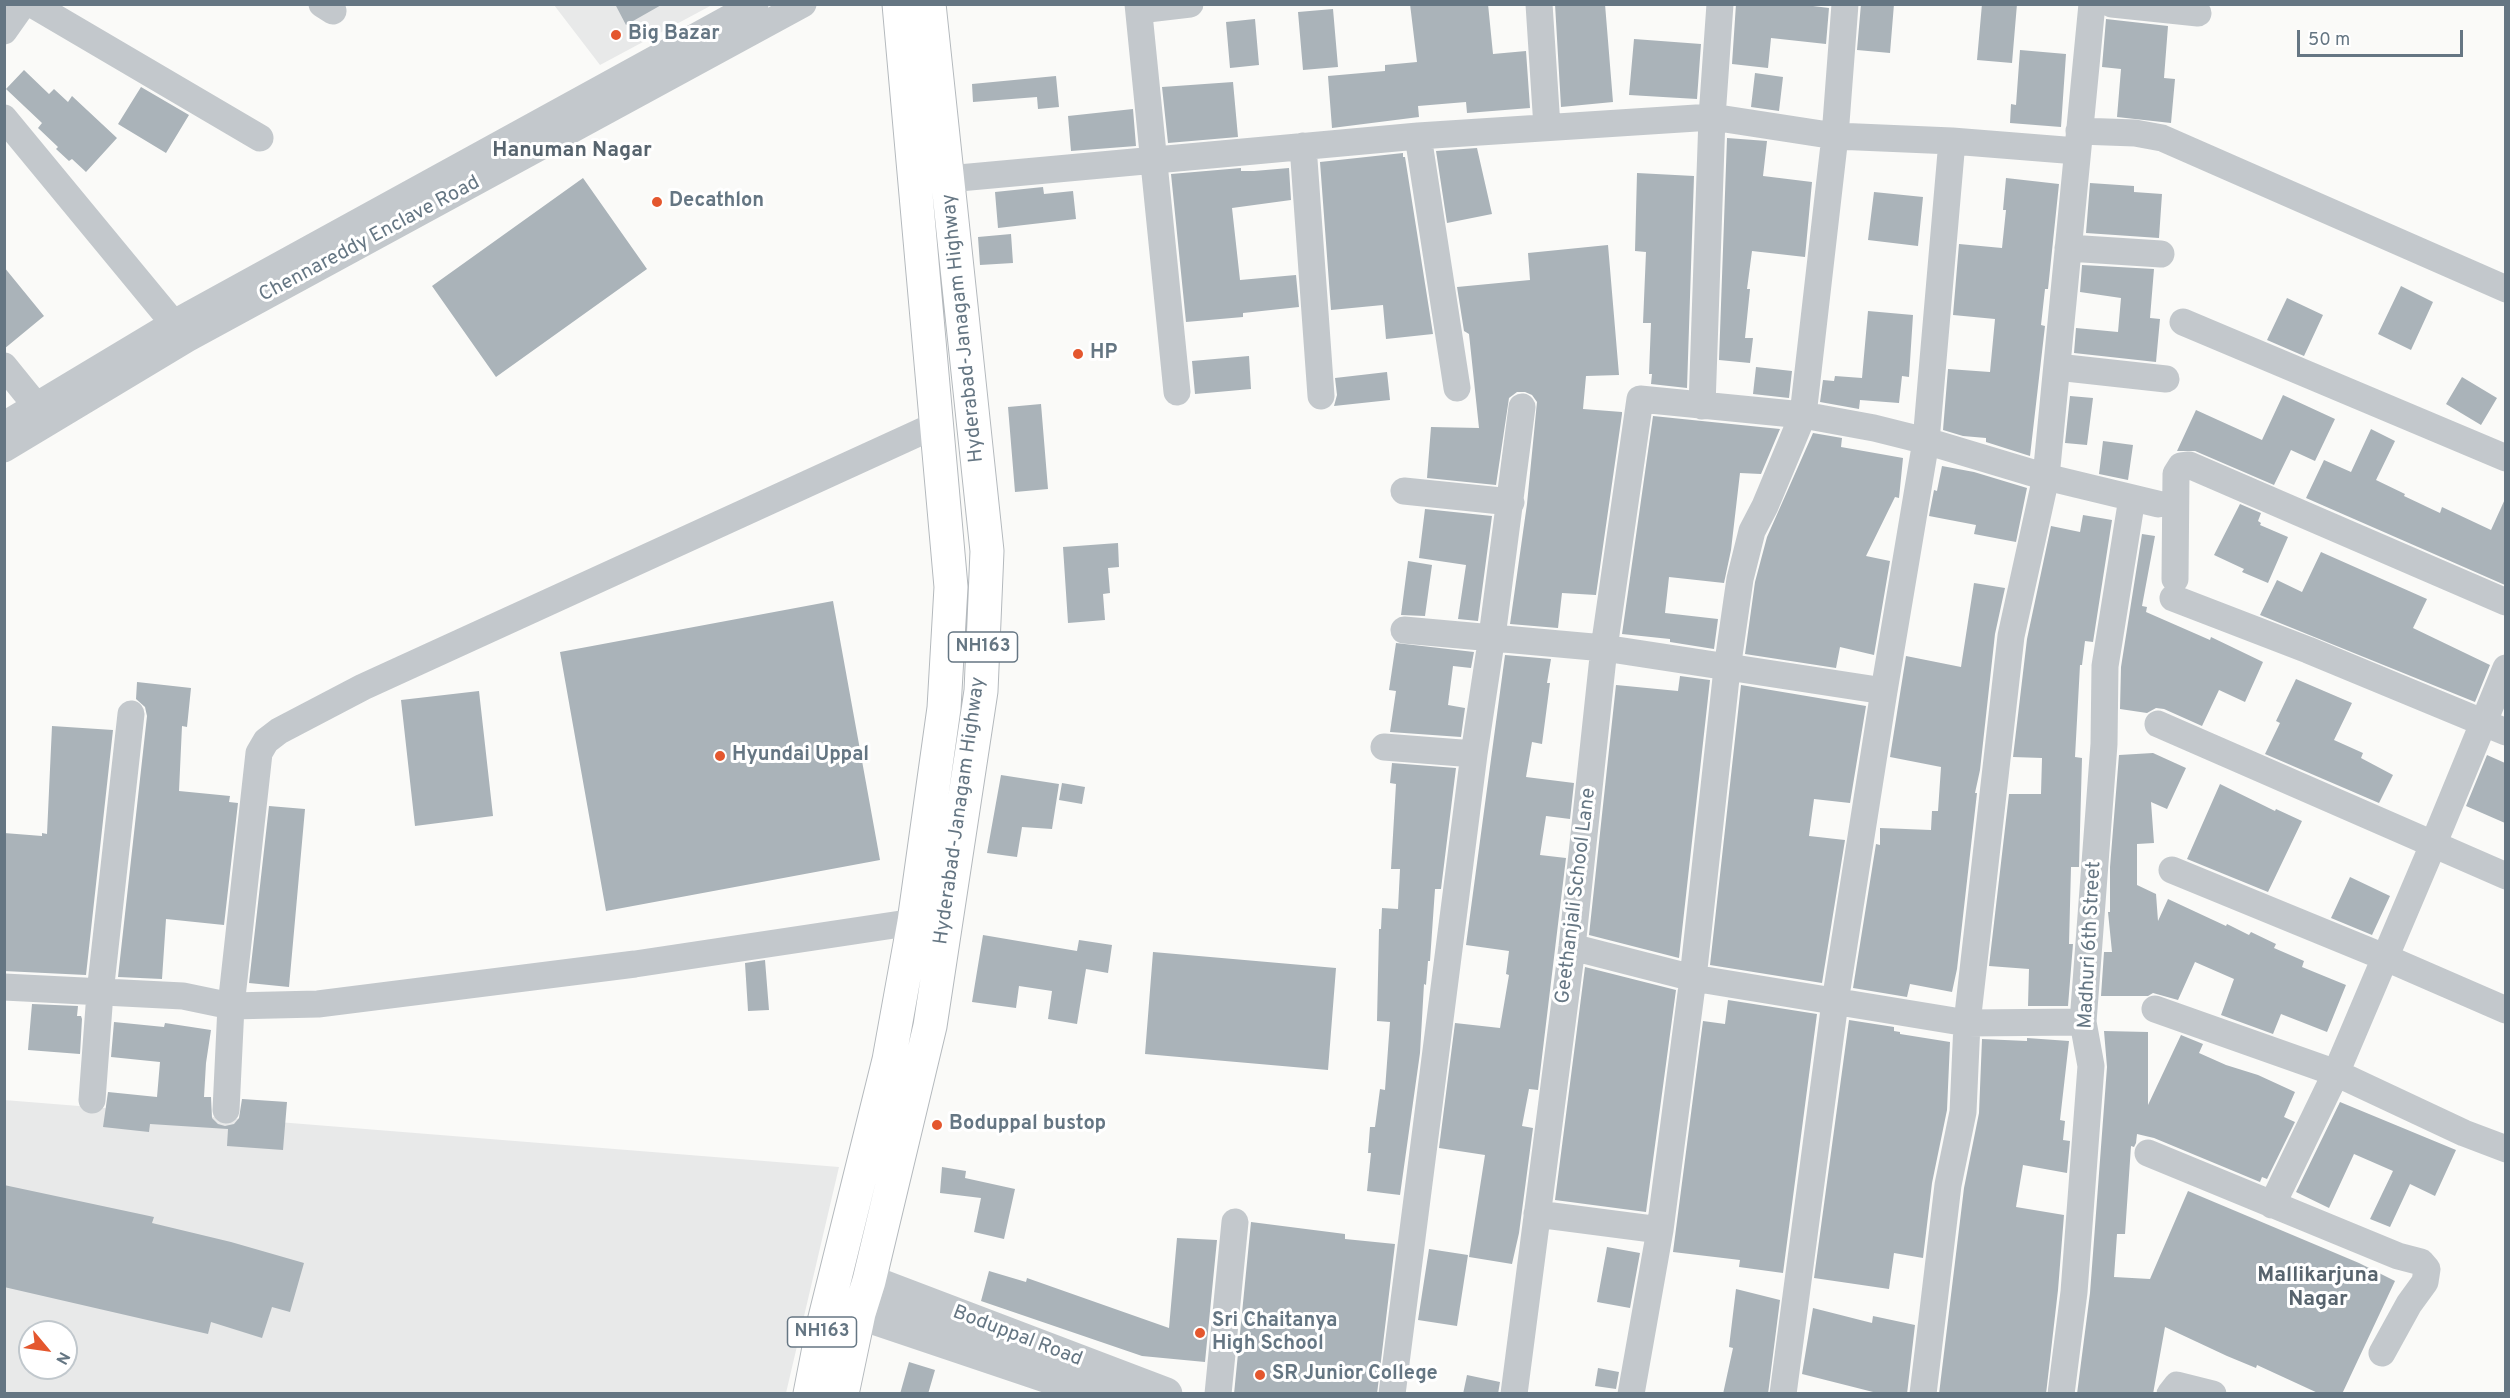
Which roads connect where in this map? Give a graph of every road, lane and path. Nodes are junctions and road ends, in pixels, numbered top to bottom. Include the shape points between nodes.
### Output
1 (23, 4) edge
2 (32, 4) edge
3 (755, 4) edge
4 (803, 4) edge
5 (899, 4) edge
6 (929, 4) edge
7 (1190, 4) edge
8 (1539, 4) edge
9 (1720, 4) edge
10 (1845, 4) edge
11 (2092, 4) edge
12 (2112, 4) edge
13 (1138, 7) edge
14 (2198, 12) dead end
15 (4, 31) edge
16 (1712, 117) junction
17 (4, 118) edge
18 (1547, 127) junction
19 (1418, 136) junction
20 (1835, 136) junction
21 (261, 138) dead end
22 (1952, 141) junction
23 (2078, 141) junction
24 (1304, 146) junction
25 (1153, 159) junction
26 (948, 179) junction
27 (2068, 248) junction
28 (2161, 254) dead end
29 (2505, 289) edge
30 (2183, 322) dead end
31 (180, 331) junction
32 (4, 366) edge
33 (2057, 367) junction
34 (2166, 379) dead end
35 (1457, 388) dead end
36 (1177, 392) dead end
37 (4, 394) edge
38 (1321, 396) dead end
39 (1702, 406) junction
40 (1522, 407) dead end
41 (1803, 416) junction
42 (29, 420) edge
43 (938, 424) junction
44 (1926, 441) junction
45 (4, 449) edge
46 (2505, 459) edge
47 (2046, 477) junction
48 (1404, 491) dead end
49 (1511, 502) junction
50 (2505, 602) edge
51 (1404, 630) dead end
52 (1492, 637) junction
53 (1604, 648) junction
54 (2505, 668) edge
55 (1727, 669) junction
56 (1884, 691) junction
57 (131, 714) dead end
58 (2158, 724) dead end
59 (2494, 727) edge
60 (1384, 747) dead end
61 (1474, 754) junction
62 (2433, 845) junction
63 (937, 870) junction
64 (2172, 870) dead end
65 (2505, 876) edge
66 (914, 922) junction
67 (1572, 947) junction
68 (2385, 957) junction
69 (1694, 978) junction
70 (4, 987) edge
71 (100, 993) junction
72 (1835, 1002) junction
73 (231, 1006) junction
74 (2155, 1009) dead end
75 (2505, 1010) edge
76 (2084, 1022) junction
77 (1967, 1023) junction
78 (2336, 1073) junction
79 (92, 1100) dead end
80 (226, 1110) dead end
81 (2505, 1149) edge
82 (2148, 1153) dead end
83 (2272, 1205) junction
84 (1537, 1214) junction
85 (1235, 1222) dead end
86 (1660, 1230) junction
87 (869, 1281) junction
88 (859, 1313) junction
89 (2382, 1353) dead end
90 (810, 1394) edge
91 (842, 1394) edge
92 (1099, 1394) edge
93 (1166, 1394) edge
94 (1218, 1394) edge
95 (1392, 1394) edge
96 (1514, 1394) edge
97 (1631, 1394) edge
98 (1783, 1394) edge
99 (1923, 1394) edge
100 (2061, 1394) edge
101 (2170, 1394) edge
102 (2213, 1394) edge

1 - 15 street
2 - 21 street
3 - 31 street, Chennareddy Enclave Road
4 - 31 street, Chennareddy Enclave Road
5 - 43 highway, Hyderabad-Janagam Highway / NH163
6 - 26 highway, Hyderabad-Janagam Highway / NH163
7 - 13 street
8 - 18 street
9 - 16 street
10 - 20 street
11 - 23 street
12 - 14 street
13 - 25 street
16 - 18 street
16 - 20 street
16 - 39 street
17 - 31 street
18 - 19 street
19 - 24 street
19 - 35 street
20 - 22 street
20 - 41 street
22 - 23 street
22 - 44 street
23 - 27 street
23 - 29 street via 2135,133 2162,138
24 - 25 street
24 - 38 street
25 - 26 street
25 - 36 street
26 - 63 highway, Hyderabad-Janagam Highway / NH163 via 987,551 981,692
27 - 28 street
27 - 33 street
30 - 46 street
31 - 42 street, Chennareddy Enclave Road
32 - 42 street
33 - 34 street
33 - 47 street
37 - 42 street
39 - 41 street
39 - 53 street, Geethanjali School Lane via 1640,399
40 - 49 street
41 - 44 street
41 - 55 street via 1752,531 1740,579
42 - 45 street, Chennareddy Enclave Road
43 - 63 highway, Hyderabad-Janagam Highway / NH163 via 951,586
43 - 73 street via 363,687 266,741 259,753
44 - 47 street
44 - 56 street
47 - 76 street, Madhuri 6th Street via 2145,501 2105,666 2104,744
47 - 77 street via 2011,636
48 - 49 street
49 - 52 street
50 - 59 street via 2188,465 2181,466 2176,474 2174,589
51 - 52 street
52 - 53 street
52 - 61 street
53 - 55 street
53 - 67 street, Geethanjali School Lane
54 - 59 street
55 - 56 street
55 - 69 street
56 - 72 street
57 - 71 street
58 - 62 street
59 - 62 street
60 - 61 street
61 - 95 street
62 - 65 street
62 - 68 street
63 - 66 highway, Hyderabad-Janagam Highway / NH163
63 - 87 highway, Hyderabad-Janagam Highway / NH163 via 930,1026
64 - 68 street
66 - 73 street via 635,964 318,1004
66 - 90 highway, Hyderabad-Janagam Highway / NH163 via 889,1060
67 - 69 street
67 - 84 street, Geethanjali School Lane
68 - 75 street
68 - 78 street
69 - 72 street
69 - 86 street
70 - 71 street
71 - 73 street via 183,996
71 - 79 street
72 - 77 street
72 - 98 street
73 - 80 street
74 - 78 street
76 - 77 street
76 - 100 street, Madhuri 6th Street via 2091,1066 2074,1292
77 - 99 street via 1963,1112 1948,1185
78 - 81 street
78 - 83 street
82 - 83 street
83 - 89 street via 2421,1262 2427,1269 2425,1282
84 - 86 street
84 - 96 street, Geethanjali School Lane
85 - 94 street
86 - 97 street
87 - 88 highway, Hyderabad-Janagam Highway / NH163
87 - 93 street, Boduppal Road
88 - 91 highway, Hyderabad-Janagam Highway / NH163
88 - 92 street, Boduppal Road
101 - 102 street via 2177,1385

